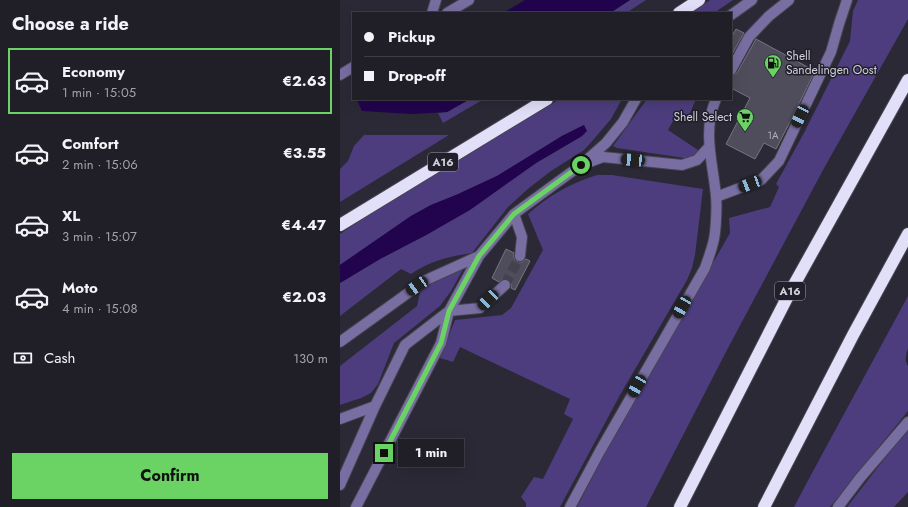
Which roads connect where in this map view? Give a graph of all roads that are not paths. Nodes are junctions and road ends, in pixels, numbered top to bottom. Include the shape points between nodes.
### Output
1 (436, 0) edge
2 (469, 0) edge
3 (699, 0) edge
4 (752, 0) edge
5 (789, 0) edge
6 (847, 0) edge
7 (432, 12) edge
8 (449, 12) edge
9 (681, 12) edge
10 (732, 14) edge
11 (352, 68) edge
12 (732, 68) edge
13 (340, 75) edge
14 (908, 80) edge
15 (545, 100) edge
16 (635, 100) edge
17 (716, 100) edge
18 (709, 147) junction
19 (581, 165) junction
20 (716, 197) junction
21 (514, 214) junction
22 (340, 225) edge
23 (908, 234) edge
24 (479, 256) junction
25 (520, 256) tunnel mouth
26 (505, 285) tunnel mouth
27 (449, 311) junction
28 (340, 342) edge
29 (375, 406) junction
30 (340, 419) edge
31 (908, 422) edge
32 (340, 484) edge
33 (356, 507) edge
34 (570, 507) edge
35 (680, 507) edge
36 (764, 507) edge
37 (838, 507) edge

1 - 7 street
2 - 8 street
3 - 9 highway
4 - 10 street
5 - 12 street via 749,37
6 - 20 street via 831,52 779,161 761,180
11 - 13 street
14 - 35 highway, A16 via 790,292
15 - 22 highway, A16
16 - 19 street via 606,144
17 - 18 street via 708,127
18 - 19 street via 697,160 682,164 603,157
18 - 20 street
19 - 21 street
20 - 34 street via 714,238 705,268
21 - 24 street
21 - 25 street via 522,237
23 - 36 highway
24 - 27 street
24 - 28 street via 426,280
26 - 27 street via 480,308
27 - 29 street via 405,345
27 - 33 street via 441,343
29 - 30 street
29 - 32 street
31 - 37 street

